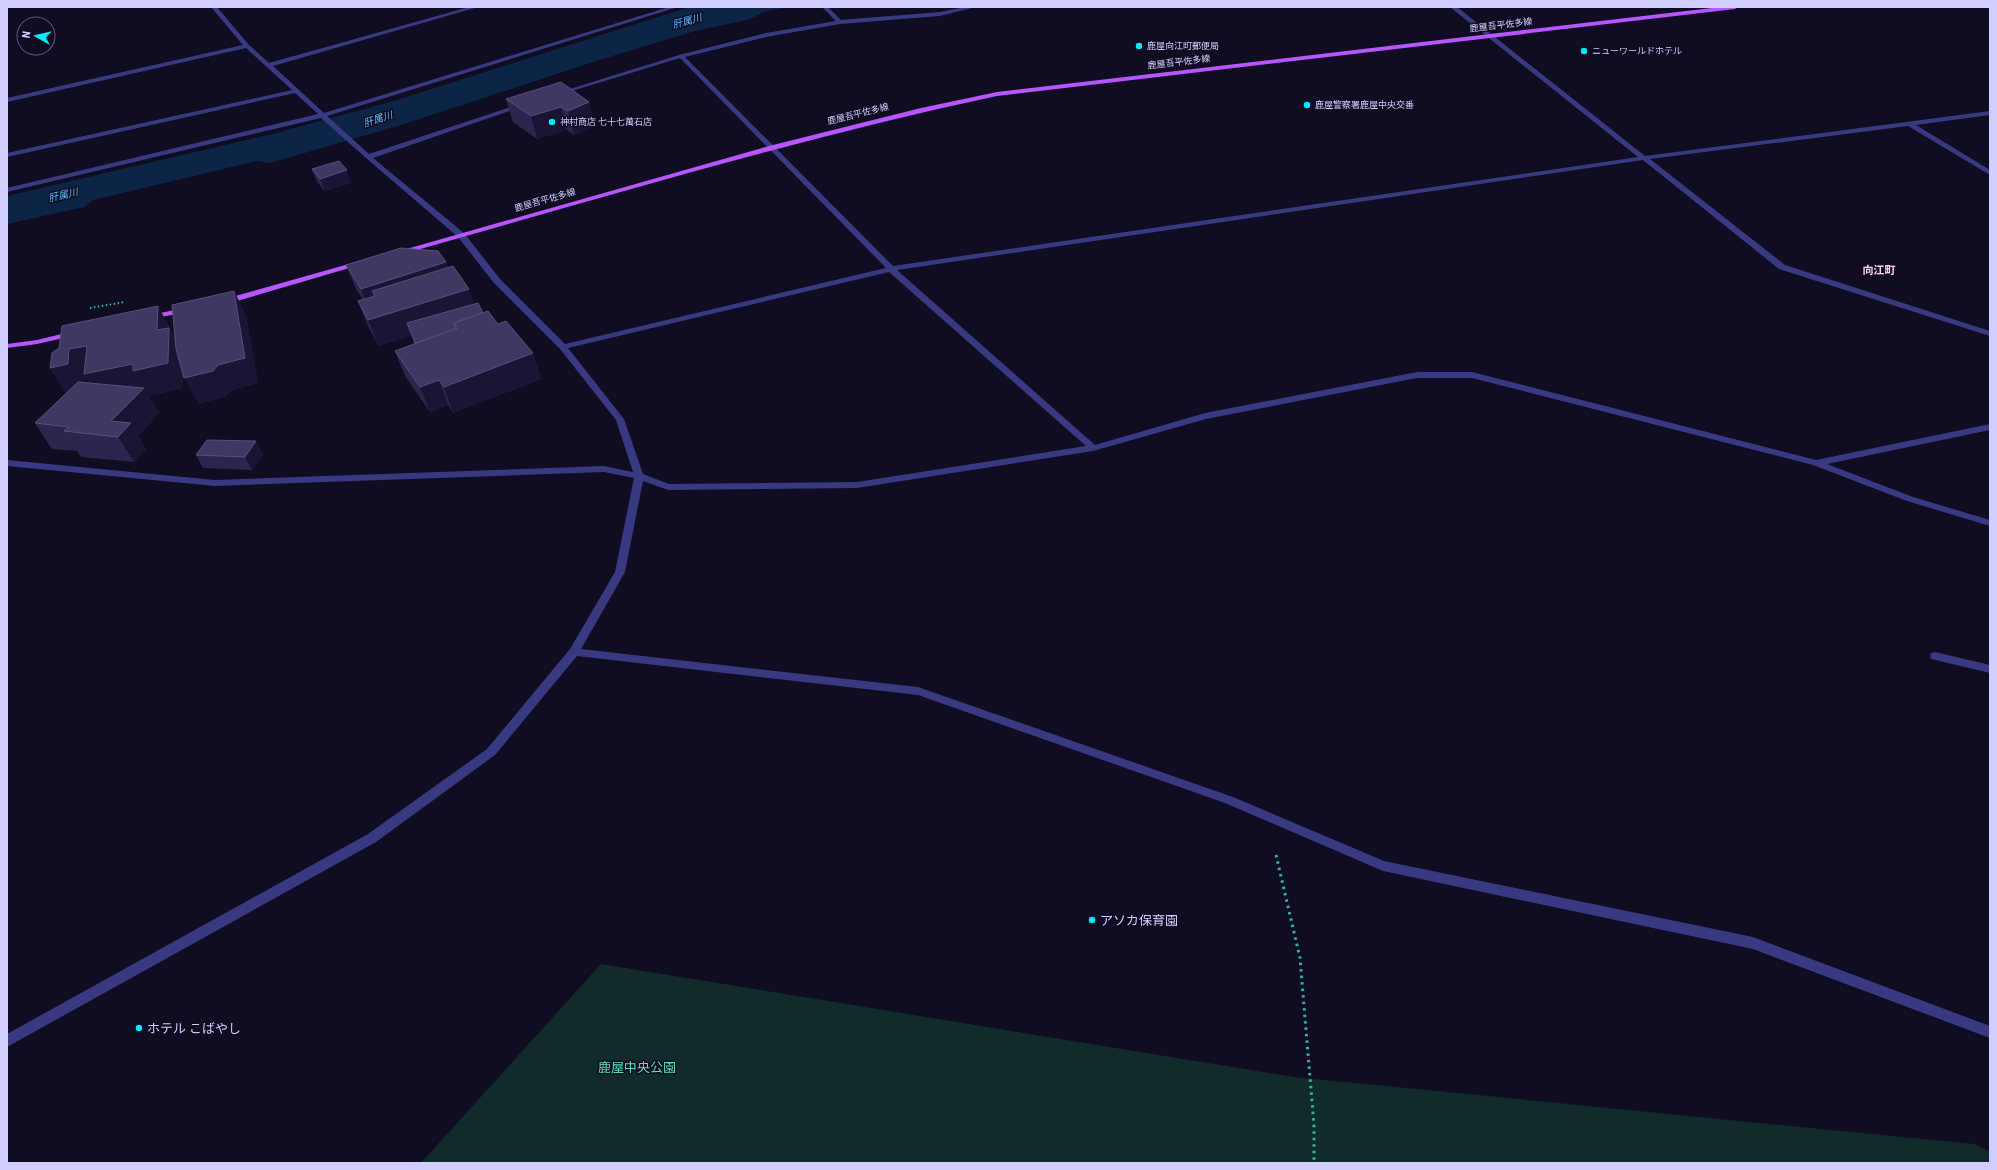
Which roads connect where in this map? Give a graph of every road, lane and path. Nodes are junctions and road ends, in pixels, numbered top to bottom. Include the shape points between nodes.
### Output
1 (214, 7) edge
2 (475, 7) edge
3 (675, 7) edge
4 (825, 7) edge
5 (973, 7) edge
6 (1453, 7) edge
7 (1735, 7) edge
8 (840, 22) junction
9 (1491, 37) junction
10 (247, 46) junction
11 (681, 56) junction
12 (270, 65) junction
13 (297, 91) junction
14 (553, 95) edge
15 (7, 100) edge
16 (531, 102) edge
17 (1990, 113) edge
18 (324, 115) junction
19 (1910, 124) junction
20 (770, 146) junction
21 (7, 156) edge
22 (368, 157) junction
23 (1643, 158) junction
24 (1990, 173) edge
25 (7, 190) edge
26 (461, 235) junction
27 (393, 254) edge
28 (370, 261) edge
29 (891, 269) junction
30 (128, 302) dead end
31 (218, 304) edge
32 (194, 308) edge
33 (89, 309) dead end
34 (140, 319) edge
35 (80, 332) edge
36 (1990, 334) edge
37 (7, 346) edge
38 (563, 347) junction
39 (1990, 427) edge
40 (1093, 448) junction
41 (7, 463) edge
42 (1816, 463) junction
43 (639, 476) junction
44 (1990, 523) edge
45 (574, 652) junction
46 (1935, 656) dead end
47 (1990, 669) edge
48 (1267, 816) junction
49 (1990, 1032) edge
50 (7, 1041) edge
51 (1314, 1163) edge

1 - 10 street
2 - 12 street
3 - 18 street
4 - 8 street
5 - 8 street via 940,14
6 - 9 street
7 - 9 main road, 鹿屋吾平佐多線
8 - 11 street via 766,35
9 - 20 main road, 鹿屋吾平佐多線 via 997,94
9 - 23 street
10 - 12 street
10 - 15 street
11 - 14 street
11 - 20 street
12 - 13 street
13 - 18 street
13 - 21 street
16 - 22 street
17 - 19 street
18 - 22 street
18 - 25 street
19 - 23 street
19 - 24 street
20 - 26 main road, 鹿屋吾平佐多線
20 - 29 street
22 - 26 street
23 - 29 street
23 - 36 street via 1782,267
26 - 27 main road, 鹿屋吾平佐多線
26 - 38 street via 497,281
28 - 31 main road
29 - 38 street
29 - 40 street
30 - 33 path
32 - 34 main road
35 - 37 main road
38 - 43 street via 620,419
39 - 42 street
40 - 42 street via 1205,416 1410,376 1472,375
40 - 43 street via 857,485 668,487
41 - 43 street via 215,483 604,469
42 - 44 street via 1910,499
43 - 45 street via 620,572
45 - 48 street via 918,691 1229,800
45 - 50 street via 491,752 372,838
46 - 47 street
48 - 49 street via 1383,866 1754,943
48 - 51 path via 1300,958 1314,1125

